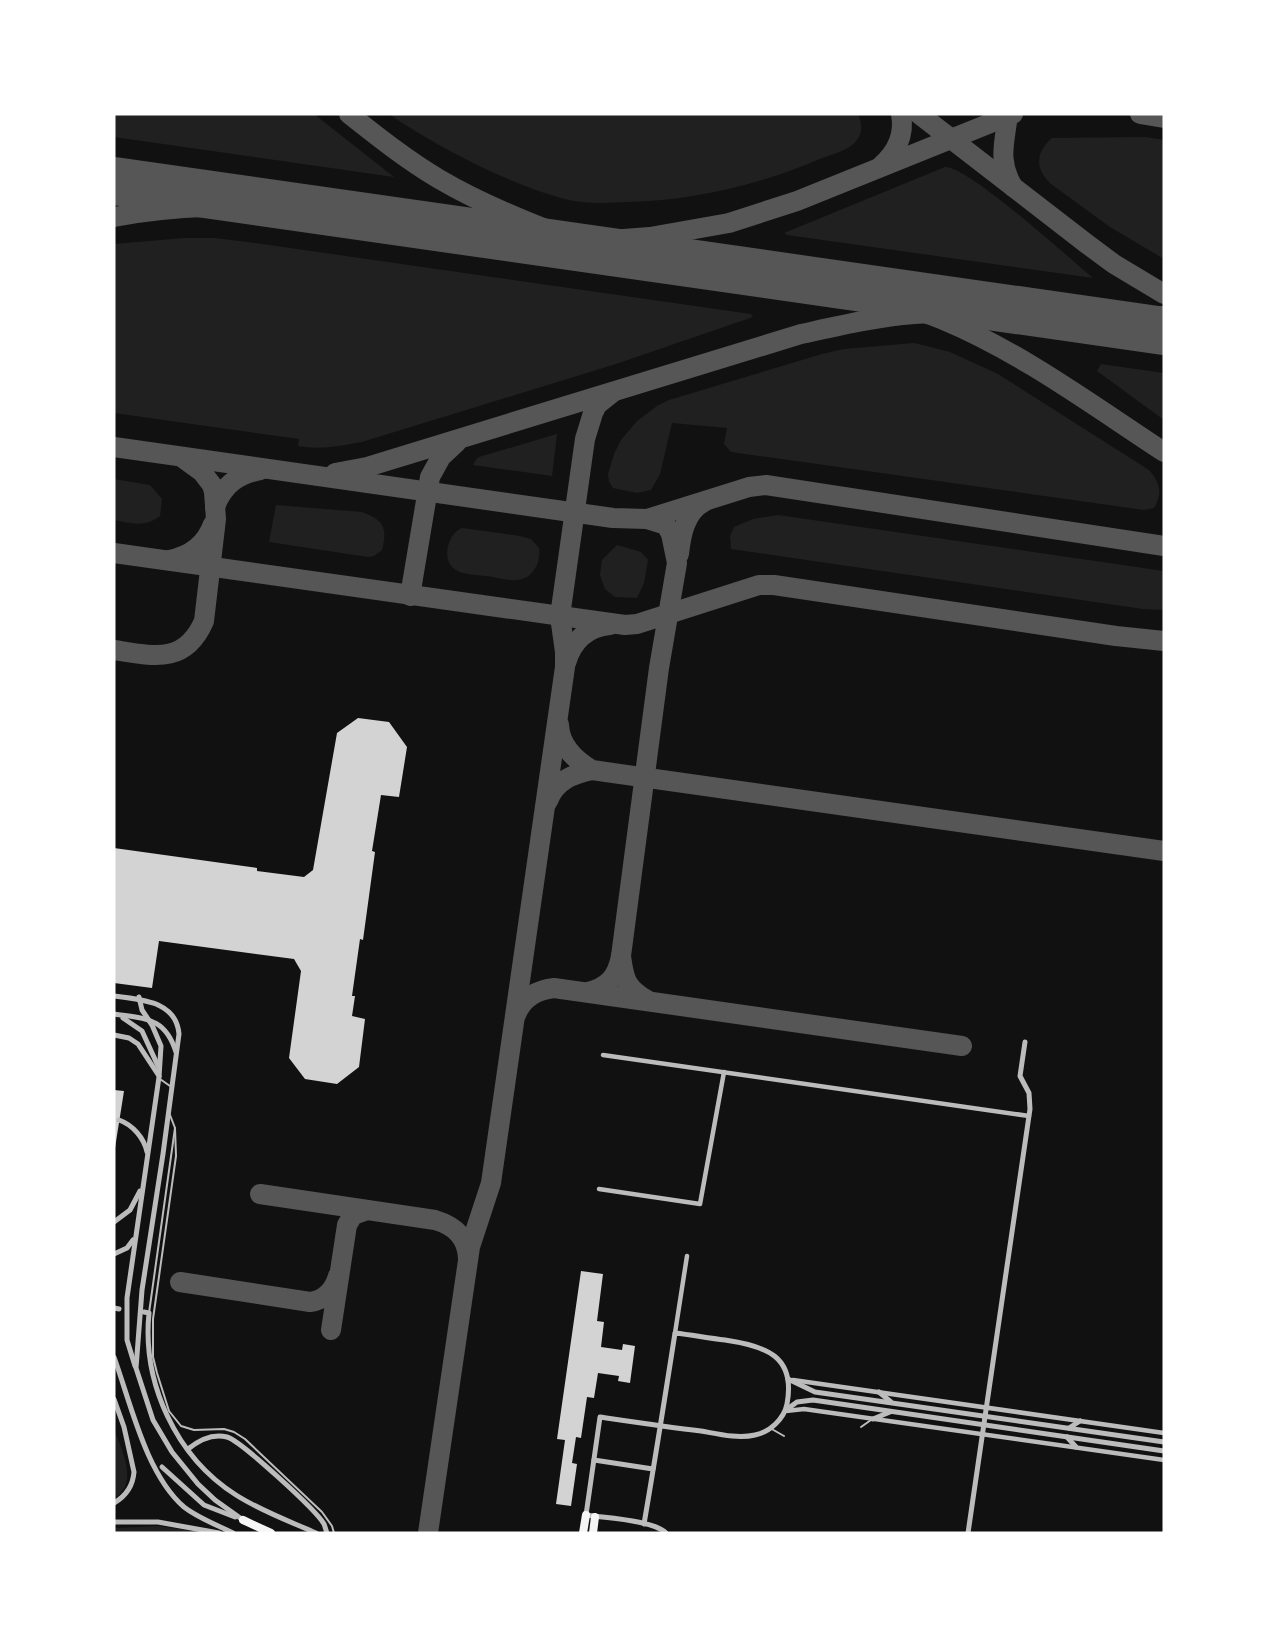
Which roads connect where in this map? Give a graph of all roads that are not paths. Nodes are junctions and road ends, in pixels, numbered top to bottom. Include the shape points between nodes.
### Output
1 (114, 995) edge
2 (114, 1015) edge
3 (114, 1035) edge
4 (1025, 1042) dead end
5 (603, 1055) dead end
6 (177, 1056) junction
7 (724, 1072) junction
8 (159, 1077) junction
9 (1029, 1116) junction
10 (120, 1120) dead end
11 (175, 1128) junction
12 (148, 1156) junction
13 (145, 1175) junction
14 (599, 1189) dead end
15 (114, 1222) edge
16 (136, 1236) junction
17 (114, 1254) edge
18 (687, 1256) dead end
19 (146, 1313) joint
20 (675, 1333) junction
21 (114, 1358) edge
22 (136, 1372) junction
23 (788, 1379) junction
24 (879, 1392) junction
25 (114, 1399) edge
26 (892, 1404) junction
27 (986, 1408) junction
28 (785, 1411) junction
29 (890, 1412) junction
30 (984, 1417) junction
31 (873, 1419) junction
32 (1080, 1421) junction
33 (983, 1425) junction
34 (660, 1426) junction
35 (861, 1427) dead end
36 (770, 1428) junction
37 (1068, 1429) junction
38 (1164, 1433) edge
39 (982, 1434) junction
40 (784, 1436) dead end
41 (1067, 1437) junction
42 (1164, 1442) edge
43 (1076, 1448) junction
44 (188, 1449) junction
45 (1164, 1451) edge
46 (594, 1460) junction
47 (1164, 1460) edge
48 (162, 1467) dead end
49 (653, 1469) junction
50 (284, 1479) junction
51 (114, 1503) edge
52 (586, 1515) junction
53 (595, 1517) junction
54 (243, 1520) junction
55 (114, 1522) edge
56 (644, 1524) junction
57 (219, 1533) edge
58 (233, 1533) edge
59 (271, 1533) edge
60 (316, 1533) edge
61 (327, 1533) edge
62 (334, 1533) edge
63 (583, 1533) edge
64 (593, 1533) edge
65 (666, 1533) edge
66 (968, 1533) edge

1 - 6 street via 150,1001 166,1009 178,1027
1 - 8 street via 140,997 142,1010 161,1046
2 - 6 street via 159,1024 169,1034
2 - 8 street via 141,1029 158,1063
3 - 8 street via 138,1044
4 - 9 street via 1020,1076 1029,1093
5 - 7 street
6 - 22 street via 141,1299
7 - 9 street
7 - 14 street via 700,1204
8 - 11 lane via 172,1089 170,1113
8 - 12 street
9 - 27 street
10 - 12 street via 141,1137
11 - 19 lane
11 - 50 lane via 176,1156 152,1324 153,1357 165,1401 181,1426 234,1432
12 - 13 street
13 - 15 street via 130,1210
13 - 16 street
16 - 17 street via 127,1248
16 - 22 street via 127,1317 128,1346
18 - 20 street
19 - 44 street via 152,1375 170,1423
20 - 23 street via 763,1348 782,1364
20 - 34 street
21 - 58 street via 155,1470 167,1489 193,1513
22 - 54 street via 153,1420 172,1452 198,1484
23 - 24 street
23 - 26 street via 815,1392
23 - 28 street
24 - 26 street
24 - 27 street
25 - 51 street via 134,1476 125,1494
26 - 30 street
27 - 30 street
27 - 32 street
28 - 29 street via 797,1402 813,1400
28 - 31 street via 804,1409
28 - 36 street
29 - 31 street
29 - 33 street
30 - 33 street
30 - 37 street
31 - 35 lane
31 - 39 street
32 - 37 street
32 - 38 street
33 - 39 street
33 - 41 street
34 - 36 street via 746,1437
34 - 46 street via 600,1417
34 - 49 street
36 - 40 lane
37 - 42 street
39 - 43 street
39 - 66 street
41 - 43 street
41 - 45 street
43 - 47 street
44 - 50 street via 212,1436 229,1437
44 - 60 street via 236,1495
46 - 49 street
46 - 52 street
48 - 54 street via 204,1504
49 - 56 street
50 - 61 street via 324,1524
50 - 62 lane via 327,1518
52 - 53 street
52 - 63 highway
53 - 56 street
53 - 64 highway
54 - 59 highway
55 - 57 street via 158,1522
56 - 65 street

